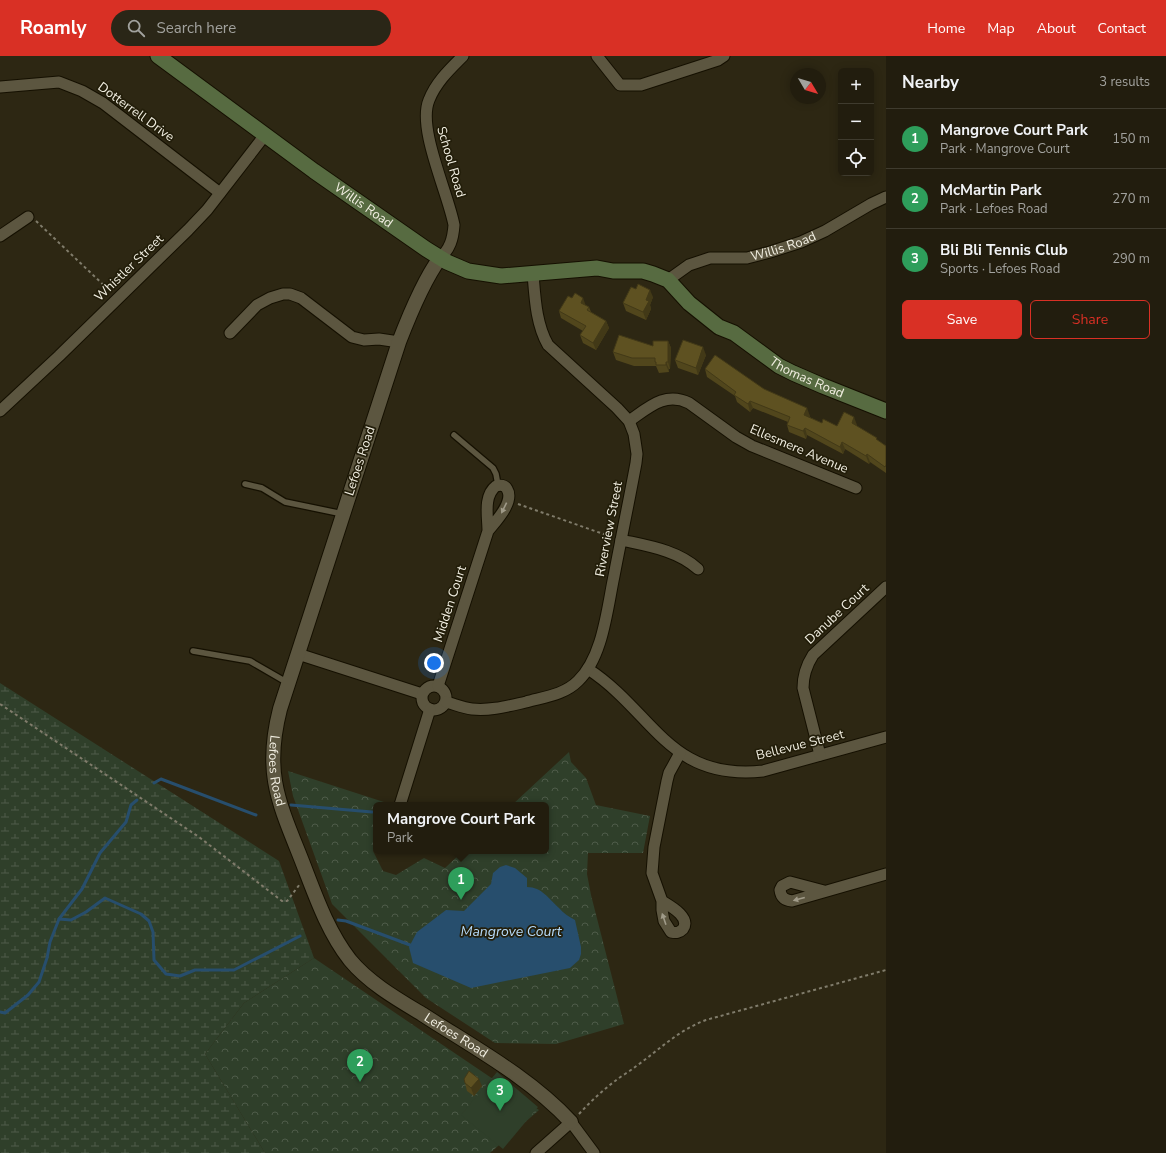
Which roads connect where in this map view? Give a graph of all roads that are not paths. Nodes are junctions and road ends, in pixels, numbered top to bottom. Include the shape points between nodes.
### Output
1 (158, 56) edge
2 (463, 56) edge
3 (597, 56) edge
4 (724, 56) edge
5 (0, 87) edge
6 (265, 135) junction
7 (220, 193) junction
8 (886, 197) edge
9 (28, 217) road end
10 (0, 236) edge
11 (440, 258) junction
12 (533, 274) junction
13 (671, 277) junction
14 (230, 333) dead end
15 (399, 342) junction
16 (0, 411) edge
17 (886, 411) edge
18 (629, 421) junction
19 (454, 435) dead end
20 (245, 484) dead end
21 (498, 486) junction
22 (856, 488) dead end
23 (343, 514) junction
24 (488, 531) junction
25 (621, 540) junction
26 (698, 568) dead end
27 (886, 587) edge
28 (193, 652) dead end
29 (298, 654) junction
30 (588, 670) junction
31 (288, 683) junction
32 (438, 686) junction
33 (422, 694) junction
34 (446, 702) junction
35 (430, 710) junction
36 (886, 737) edge
37 (680, 753) junction
38 (820, 755) junction
39 (401, 802) edge
40 (886, 874) edge
41 (824, 891) dead end
42 (662, 901) dead end
43 (571, 1122) junction
44 (536, 1153) edge
45 (594, 1153) edge

1 - 6 main road, Willis Road
2 - 11 street, School Road via 439,82 428,100 426,109 427,130 454,225 448,249
3 - 4 street via 620,85 641,85
5 - 7 street, Dotterrell Drive via 59,82 82,91 103,103
6 - 7 street, Whistler Street
6 - 11 main road, Willis Road
7 - 16 street, Whistler Street via 188,230
8 - 13 street, Willis Road via 801,242 747,258 710,258 689,265
9 - 10 street
11 - 12 main road, Willis Road via 488,275
11 - 15 street, Lefoes Road via 415,304
12 - 13 main road, Willis Road via 597,268 610,263 636,262 655,265
12 - 18 street, Riverview Street via 544,339
13 - 17 main road, Thomas Road via 722,320 734,334 793,374
14 - 15 street via 257,305 270,298 290,294 301,298 352,337
15 - 23 street, Lefoes Road
18 - 22 street, Ellesmere Avenue via 665,399 681,399 752,446
18 - 25 street, Riverview Street via 634,434 636,463
19 - 21 lane via 493,468
20 - 23 lane via 262,488 285,502
21 - 24 street, Midden Court via 493,488 487,506
21 -> 24 street, Midden Court via 506,487 508,500 501,515
23 - 29 street, Lefoes Road
24 - 32 street, Midden Court
25 - 26 street via 676,554
25 - 30 street, Riverview Street via 598,649
27 - 38 street, Danube Court via 813,655 807,665 803,688
28 - 31 lane via 250,661
29 - 31 street, Lefoes Road
29 - 33 street
30 - 34 street, Riverview Street via 569,689 509,706 479,710
30 - 37 street, Bellevue Street via 612,687 647,724
31 - 43 street, Lefoes Road via 275,730 272,755 277,795 336,940 367,977 522,1079 552,1102
32 - 33 street via 427,688
32 - 34 street via 446,694
33 - 35 street via 424,705
34 - 35 street via 441,708
35 - 39 street
36 - 38 street, Bellevue Street
37 - 38 street, Bellevue Street via 712,768 743,772 763,771
37 - 42 street via 669,773 653,856 652,873
40 - 41 street
43 - 44 street
43 - 45 street, Lefoes Road

